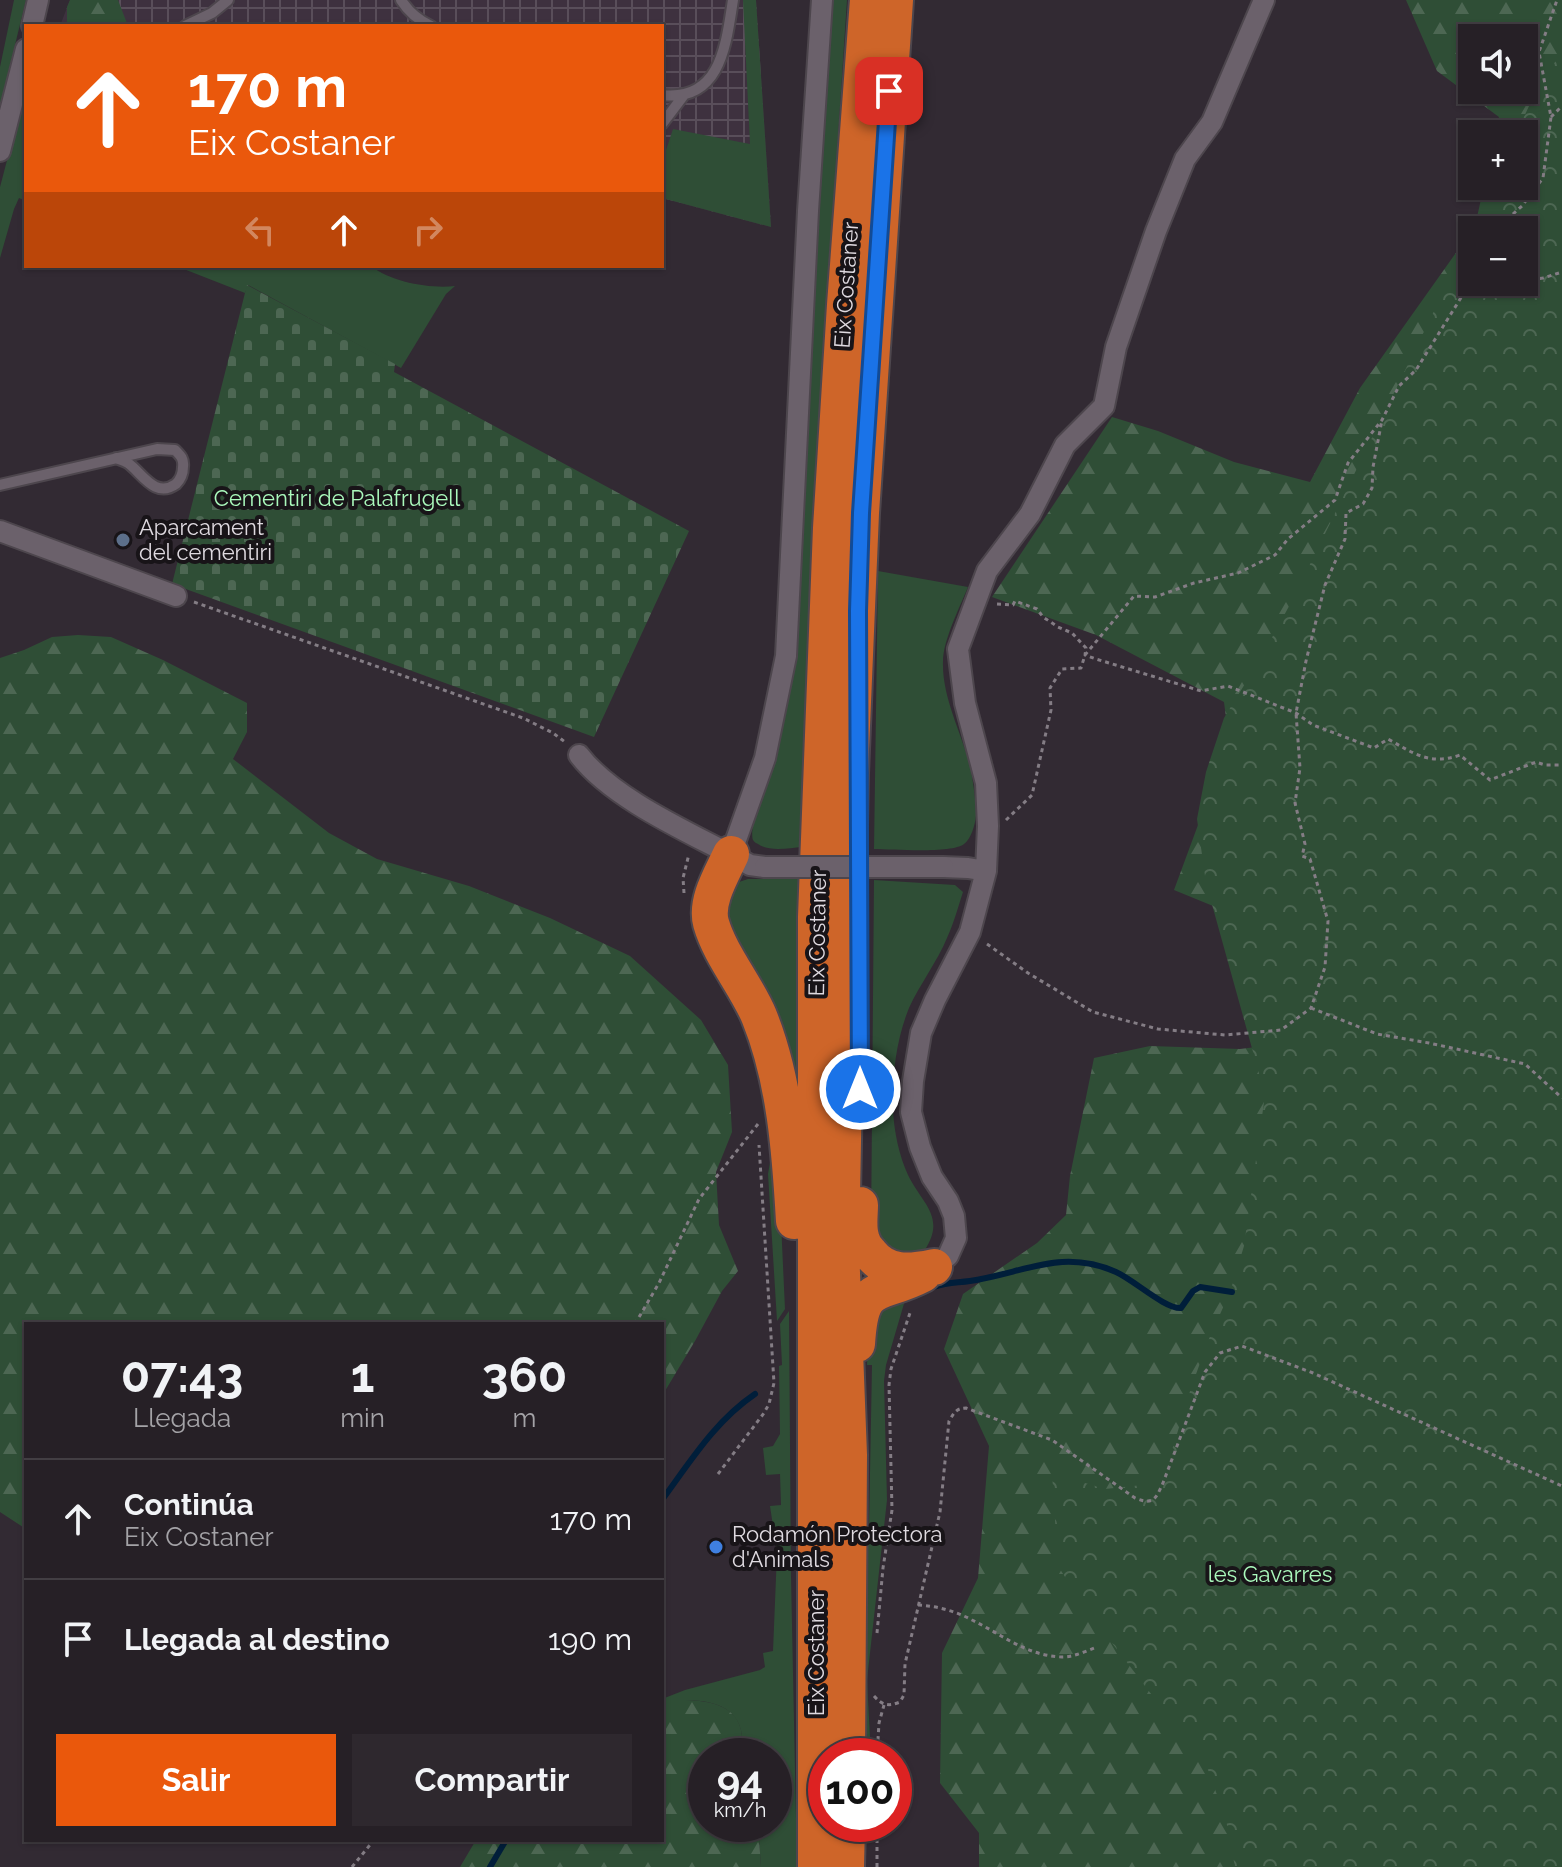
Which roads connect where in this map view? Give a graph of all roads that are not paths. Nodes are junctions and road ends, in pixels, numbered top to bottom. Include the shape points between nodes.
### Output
1 (38, 0) edge
2 (228, 0) edge
3 (401, 0) edge
4 (733, 0) edge
5 (822, 0) edge
6 (868, 0) edge
7 (895, 0) edge
8 (1264, 0) edge
9 (32, 24) edge
10 (189, 24) edge
11 (427, 24) edge
12 (24, 57) edge
13 (664, 95) edge
14 (684, 95) junction
15 (664, 121) edge
16 (0, 151) edge
17 (116, 458) junction
18 (0, 485) edge
19 (0, 531) edge
20 (176, 596) road end
21 (858, 611) junction
22 (579, 755) road end
23 (731, 854) junction
24 (986, 871) junction
25 (934, 1267) junction
26 (849, 1455) junction
27 (816, 1544) junction
28 (847, 1738) edge
29 (847, 1842) edge
30 (816, 1867) edge
31 (846, 1867) edge

1 - 9 street
2 - 10 lane
3 - 11 lane
4 - 14 lane via 715,71 703,87
5 - 23 street via 786,656 765,758
6 - 27 highway, Eix Costaner via 833,496 816,917
7 - 21 highway, Eix Costaner
8 - 24 street via 1212,122 1185,159 1156,231 1116,347 1104,406 1065,445 1030,514 987,571 958,649 965,703 986,783
12 - 16 street
13 - 14 lane
14 - 15 lane
17 - 17 lane via 175,450 183,469 178,482 163,488
17 - 18 lane
19 - 20 street
21 - 25 highway via 860,1236 877,1261 890,1269
21 - 26 highway, Eix Costaner via 841,1247
22 - 23 street via 641,806
23 - 24 street, bridge via 765,867
23 - 27 highway via 716,888 711,923 758,1014 782,1103
24 - 25 street via 970,932 921,1033 913,1081 911,1112 920,1147 954,1216 956,1238 948,1256
25 - 26 highway via 873,1293 863,1306
26 - 28 highway, Eix Costaner
27 - 30 highway, Eix Costaner
29 - 31 highway

